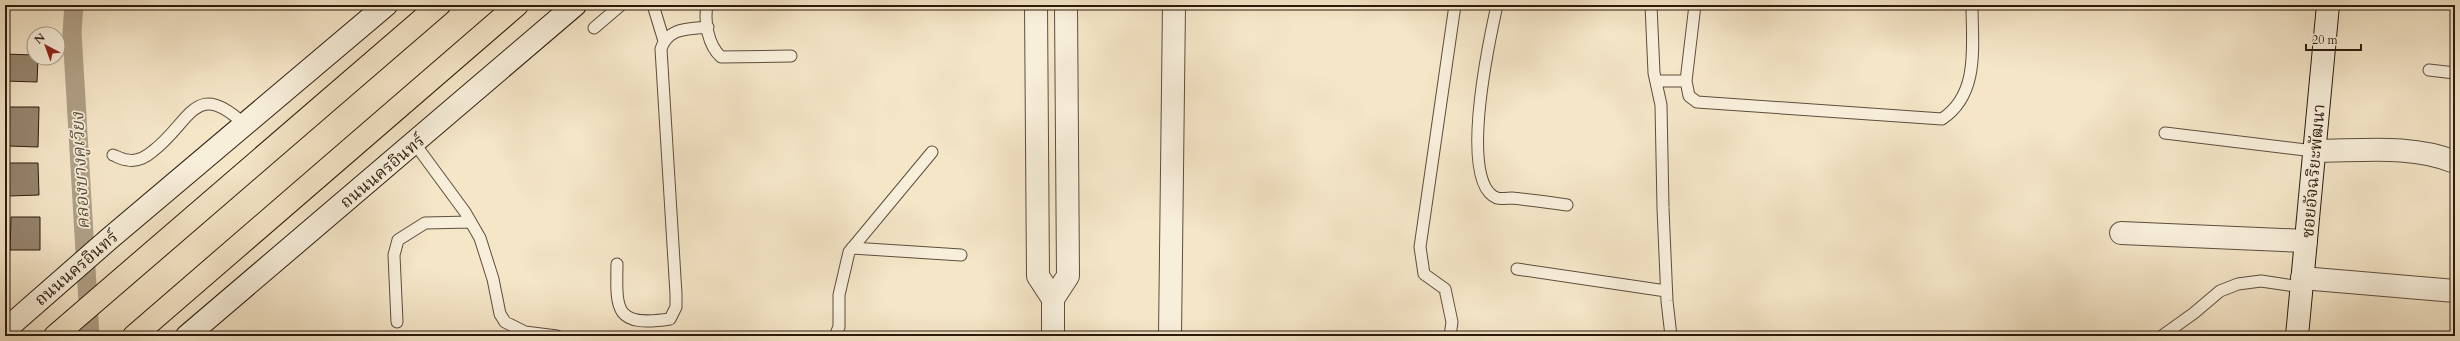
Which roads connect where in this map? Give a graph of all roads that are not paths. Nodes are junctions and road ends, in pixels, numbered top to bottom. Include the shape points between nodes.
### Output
1 (386, 5) edge
2 (439, 5) edge
3 (517, 5) edge
4 (575, 5) edge
5 (621, 5) edge
6 (654, 5) edge
7 (707, 5) edge
8 (1036, 5) edge
9 (1066, 5) edge
10 (1174, 5) edge
11 (1454, 5) edge
12 (1497, 5) edge
13 (1652, 5) edge
14 (1695, 5) edge
15 (1972, 5) edge
16 (2328, 5) edge
17 (708, 27) junction
18 (594, 28) dead end
19 (664, 41) junction
20 (791, 56) dead end
21 (2430, 70) dead end
22 (2455, 73) edge
23 (1656, 81) junction
24 (1686, 81) junction
25 (1067, 124) junction
26 (245, 125) junction
27 (1037, 125) junction
28 (2165, 133) dead end
29 (415, 144) junction
30 (2314, 151) junction
31 (932, 152) dead end
32 (113, 156) dead end
33 (2455, 162) edge
34 (1567, 204) dead end
35 (470, 222) junction
36 (2121, 233) dead end
37 (2306, 241) junction
38 (852, 248) junction
39 (960, 255) dead end
40 (617, 264) dead end
41 (1517, 269) dead end
42 (2302, 282) junction
43 (2455, 290) edge
44 (1666, 291) junction
45 (1053, 298) junction
46 (397, 322) dead end
47 (5, 330) edge
48 (54, 336) edge
49 (134, 336) edge
50 (187, 336) edge
51 (557, 336) edge
52 (835, 336) edge
53 (1053, 336) edge
54 (1170, 336) edge
55 (1450, 336) edge
56 (1671, 336) edge
57 (2162, 336) edge
58 (2297, 336) edge

1 - 26 street, ถนนนครอินทร์
2 - 48 main road
3 - 49 main road
4 - 29 street, ถนนนครอินทร์
5 - 18 lane
6 - 19 lane
7 - 17 lane via 705,14
8 - 27 street
9 - 25 street
10 - 54 street
11 - 55 lane via 1420,247 1424,274 1445,289 1452,322
12 - 34 lane via 1490,37 1476,146 1482,181 1496,198
13 - 23 lane
14 - 24 lane
15 - 24 lane via 1972,63 1965,94 1959,106 1942,119 1697,102 1689,96
16 - 30 street, ซอยอัจฉริยะพัฒนา
17 - 19 lane via 676,30
17 - 20 lane via 714,51 721,57
19 - 40 lane via 662,49 676,294 676,306 670,319 641,319 627,317 621,313 616,301
21 - 22 lane
23 - 24 lane
23 - 44 lane via 1661,105
25 - 27 street
25 - 45 street via 1068,276
26 - 32 lane via 225,108 202,104 193,109 166,141 146,156 139,160
26 - 47 street, ถนนนครอินทร์
27 - 45 street via 1038,276
28 - 30 lane
29 - 35 lane
29 - 50 street, ถนนนครอินทร์
30 - 33 street via 2417,152 2442,156
30 - 37 street, ซอยอัจฉริยะพัฒนา
31 - 38 lane
35 - 46 lane via 425,222 398,240 394,255
35 - 51 lane via 484,250 500,314 505,322 524,332
36 - 37 street
37 - 42 street, ซอยอัจฉริยะพัฒนา
38 - 39 lane
38 - 52 lane via 845,265 839,295 839,327
41 - 44 lane
42 - 43 street
42 - 57 lane via 2261,281 2238,284 2220,291 2194,314
42 - 58 street, ซอยอัจฉริยะพัฒนา
44 - 56 lane
45 - 53 street

